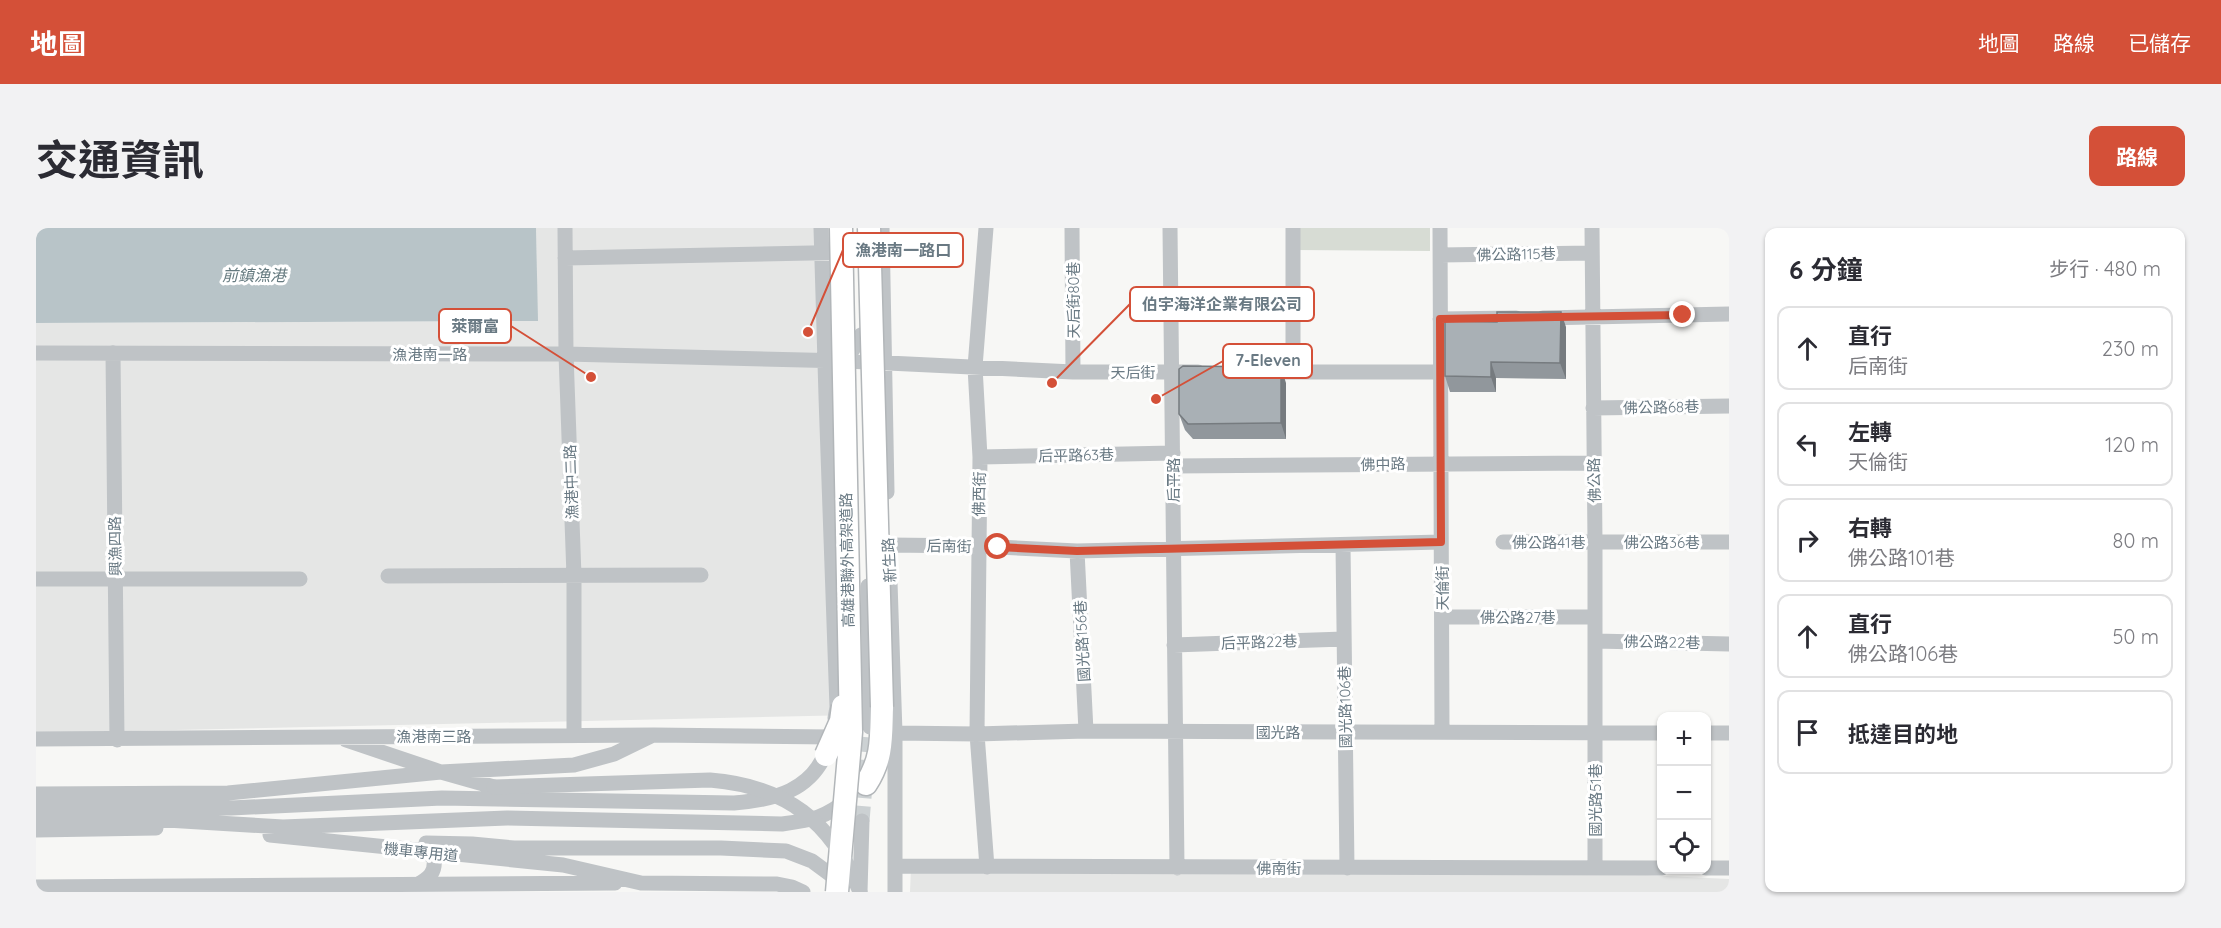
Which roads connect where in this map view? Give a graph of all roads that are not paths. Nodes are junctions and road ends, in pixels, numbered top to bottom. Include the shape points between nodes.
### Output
1 (565, 228) edge
2 (821, 228) edge
3 (831, 228) edge
4 (841, 228) edge
5 (850, 228) edge
6 (860, 228) edge
7 (869, 228) edge
8 (882, 228) edge
9 (986, 228) edge
10 (1072, 228) edge
11 (1170, 228) edge
12 (1293, 228) edge
13 (1440, 228) edge
14 (1592, 228) edge
15 (822, 252) junction
16 (860, 252) junction
17 (1592, 253) junction
18 (1440, 255) junction
19 (565, 258) junction
20 (1729, 314) edge
21 (1592, 317) junction
22 (1440, 319) junction
23 (861, 334) junction
24 (36, 353) edge
25 (113, 353) junction
26 (566, 354) junction
27 (825, 361) junction
28 (846, 361) junction
29 (865, 362) junction
30 (885, 363) junction
31 (975, 367) junction
32 (1073, 372) junction
33 (1172, 372) junction
34 (1216, 372) edge
35 (1249, 372) edge
36 (1293, 372) junction
37 (1440, 372) junction
38 (826, 397) junction
39 (1729, 406) edge
40 (1593, 408) junction
41 (980, 456) junction
42 (1173, 459) junction
43 (1441, 463) junction
44 (1593, 463) junction
45 (1441, 542) junction
46 (1503, 542) dead end
47 (1595, 542) junction
48 (1729, 542) edge
49 (888, 545) junction
50 (1343, 545) junction
51 (978, 546) junction
52 (1174, 550) junction
53 (1077, 551) junction
54 (701, 574) dead end
55 (388, 576) dead end
56 (574, 576) junction
57 (116, 578) junction
58 (36, 579) edge
59 (300, 579) dead end
60 (1595, 616) junction
61 (1442, 617) junction
62 (1344, 639) junction
63 (1595, 641) junction
64 (1729, 644) edge
65 (1174, 645) junction
66 (870, 727) tunnel mouth
67 (1086, 731) junction
68 (1175, 732) junction
69 (1345, 732) junction
70 (1442, 732) junction
71 (895, 733) junction
72 (1596, 733) junction
73 (1657, 733) edge
74 (1711, 733) edge
75 (1729, 733) edge
76 (977, 734) junction
77 (574, 735) junction
78 (654, 735) junction
79 (334, 736) junction
80 (36, 739) edge
81 (117, 740) junction
82 (829, 746) junction
83 (441, 772) junction
84 (866, 784) junction
85 (494, 787) junction
86 (36, 794) edge
87 (442, 798) junction
88 (36, 806) edge
89 (36, 819) edge
90 (862, 821) tunnel mouth
91 (283, 827) junction
92 (36, 830) edge
93 (426, 852) junction
94 (896, 866) junction
95 (987, 867) junction
96 (1595, 867) junction
97 (1177, 868) junction
98 (1347, 868) junction
99 (1657, 868) edge
100 (1711, 868) edge
101 (1729, 868) edge
102 (640, 883) junction
103 (417, 885) junction
104 (36, 888) edge
105 (803, 892) edge
106 (837, 892) edge
107 (846, 892) edge
108 (860, 892) edge
109 (895, 892) edge

1 - 19 street, 漁港中二路
2 - 15 street
3 - 82 highway, bridge via 843,708
4 - 106 highway, 高雄港聯外高架道路, bridge via 851,732
5 - 107 highway, 高雄港聯外高架道路, bridge via 859,732
6 - 16 street, 新生路
7 - 84 highway, bridge via 882,707 877,766
8 - 30 street, 新生路
9 - 31 street, 佛西街
10 - 32 street, 天后街80巷
11 - 33 street, 后平路
12 - 36 street
13 - 18 street, 天倫街
14 - 17 street, 佛公路
15 - 16 street
15 - 19 street
15 - 27 street
16 - 23 street, 新生路
17 - 18 street, 佛公路115巷
17 - 21 street, 佛公路
18 - 22 street, 天倫街
19 - 26 street, 漁港中二路
20 - 21 street
21 - 22 street
21 - 40 street, 佛公路
22 - 37 street, 天倫街
23 - 28 street, 新生路
23 - 29 street, 新生路
24 - 25 street, 漁港南一路
25 - 26 street, 漁港南一路
25 - 57 street, 興漁四路
26 - 27 street, 漁港南一路
26 - 56 street, 漁港中二路
27 - 28 street, 天后街
27 - 38 street
28 - 29 street, 天后街
28 - 38 street, 新生路
29 - 30 street, 天后街
29 - 66 street, 新生路
30 - 31 street, 天后街
30 - 49 street, 新生路
31 - 32 street, 天后街
31 - 41 street, 佛西街
32 - 33 street, 天后街
33 - 34 street, 天后街
33 - 42 street, 后平路
35 - 36 street
36 - 37 street
37 - 43 street, 天倫街
38 - 82 street via 837,707
39 - 40 street, 佛公路68巷
40 - 44 street, 佛公路
41 - 42 street, 后平路63巷
41 - 51 street, 佛西街
42 - 43 street, 佛中路
42 - 52 street, 后平路
43 - 44 street, 佛中路
43 - 45 street, 天倫街
44 - 47 street, 佛公路
45 - 50 street, 后南街
45 - 61 street, 天倫街
46 - 47 street, 佛公路41巷
47 - 48 street, 佛公路36巷
47 - 60 street, 佛公路
49 - 51 street, 后南街
49 - 71 street, 新生路
50 - 52 street, 后南街
50 - 62 street, 國光路106巷
51 - 53 street, 后南街
51 - 76 street, 佛西街
52 - 53 street, 后南街
52 - 65 street, 后平路
53 - 67 street, 國光路156巷
54 - 56 street
55 - 56 street
56 - 77 street, 漁港中二路
57 - 58 street
57 - 59 street
57 - 81 street, 興漁四路
60 - 61 street, 佛公路27巷
60 - 63 street, 佛公路
61 - 70 street, 天倫街
62 - 65 street, 后平路22巷
62 - 69 street, 國光路106巷
63 - 64 street, 佛公路22巷
63 - 72 street, 佛公路
65 - 68 street, 后平路
67 - 68 street, 國光路
67 - 76 street, 國光路
68 - 69 street, 國光路
68 - 97 street, 后平路
69 - 70 street, 國光路
69 - 98 street, 國光路106巷
70 - 72 street, 國光路
71 - 76 street, 國光路
71 - 84 street
71 - 94 street, 新生路
72 - 73 street, 國光路
72 - 96 street, 國光路51巷
74 - 75 street
76 - 95 street, 佛西街
77 - 78 street, 漁港南三路
77 - 79 street, 漁港南三路
78 - 82 street, 漁港南三路
78 - 83 street via 614,754 574,765
79 - 81 street, 漁港南三路
79 - 83 street
80 - 81 street, 漁港南三路
82 - 87 street via 804,783 761,801
83 - 85 street
83 - 86 street via 228,793
84 - 91 street via 838,808 816,819 782,824 507,818
85 - 87 street
85 - 108 street, bridge via 710,780 762,789 808,815 822,829 853,874
87 - 88 street via 231,808
89 - 91 street via 134,818
90 - 108 street
91 - 107 street via 353,842 786,851 824,869
92 - 93 street, 機車專用道 via 170,828
93 - 102 street, 機車專用道 via 563,866
93 - 103 street via 434,858 435,866 429,878
94 - 95 street, 佛南街
94 - 109 street, 新生路
95 - 97 street, 佛南街
96 - 98 street, 佛南街
96 - 99 street, 佛南街
97 - 98 street, 佛南街
100 - 101 street
102 - 103 street
102 - 105 street, 機車專用道 via 777,884
103 - 104 street

